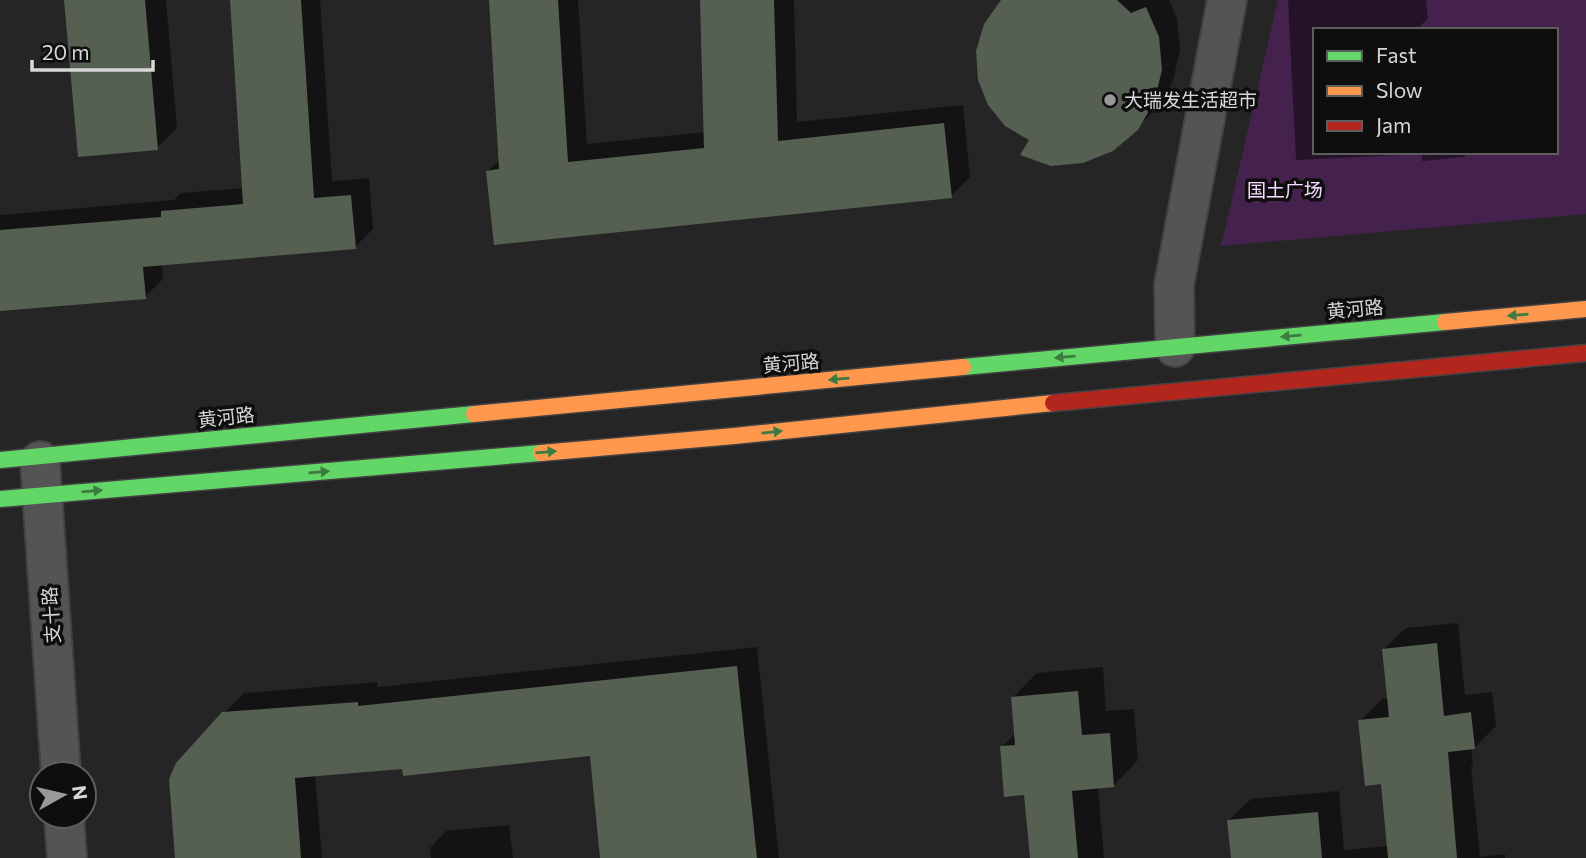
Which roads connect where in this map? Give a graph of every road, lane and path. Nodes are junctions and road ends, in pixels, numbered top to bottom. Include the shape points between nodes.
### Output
1 (1227, 0) edge
2 (1586, 309) edge
3 (1175, 347) junction
4 (1586, 353) edge
5 (40, 456) junction
6 (0, 460) edge
7 (44, 496) junction
8 (0, 499) edge
9 (60, 760) edge
10 (65, 830) edge
11 (67, 858) edge

1 - 3 street via 1174,285
2 -> 3 main road, 黄河路
3 -> 5 main road, 黄河路
7 -> 4 main road via 734,436
5 - 6 main road, 黄河路
5 - 7 street, 支十路
7 - 8 main road
7 - 9 street, 支十路
10 - 11 street

